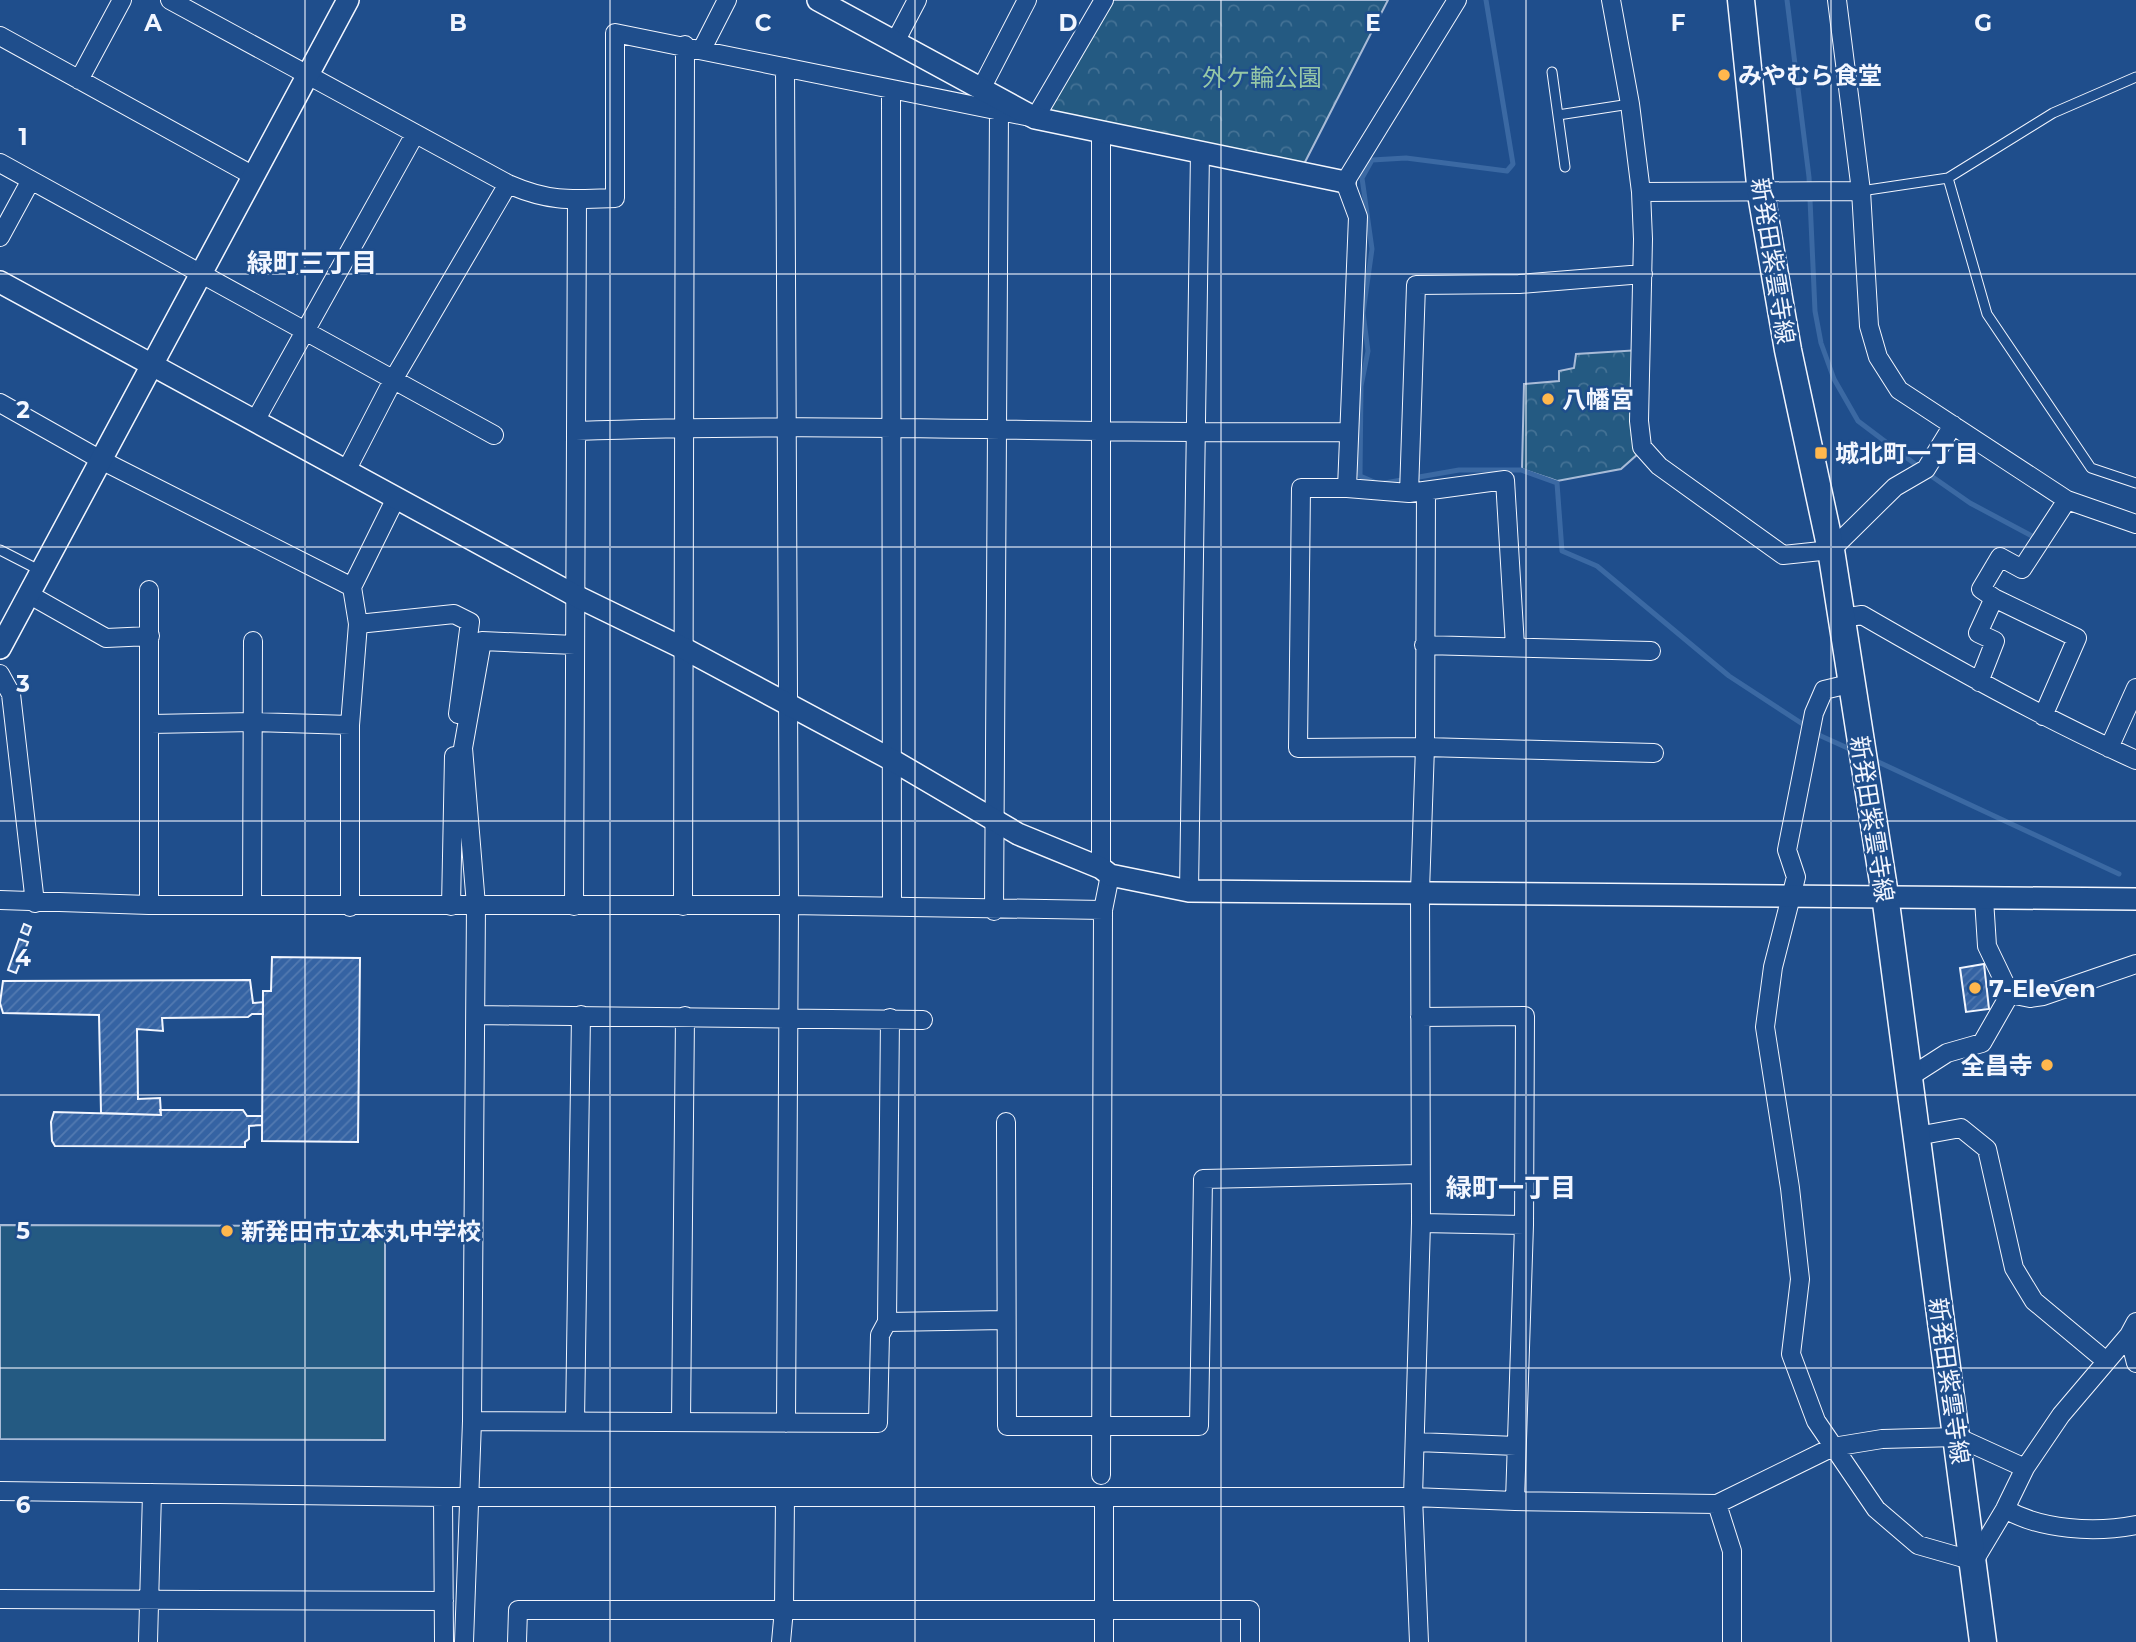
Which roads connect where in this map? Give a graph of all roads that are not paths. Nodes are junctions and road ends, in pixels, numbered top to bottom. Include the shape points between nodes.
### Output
1 (122, 0) edge
2 (348, 0) edge
3 (727, 0) edge
4 (818, 0) edge
5 (917, 0) edge
6 (1027, 0) edge
7 (1104, 0) edge
8 (1457, 0) edge
9 (1611, 0) edge
10 (1741, 0) edge
11 (1837, 0) edge
12 (180, 2) edge
13 (0, 36) edge
14 (895, 42) junction
15 (694, 47) junction
16 (785, 67) junction
17 (1552, 72) dead end
18 (306, 74) junction
19 (2136, 77) edge
20 (79, 80) junction
21 (891, 89) junction
22 (981, 89) junction
23 (1630, 104) junction
24 (999, 111) junction
25 (1558, 115) junction
26 (1035, 118) junction
27 (1101, 131) junction
28 (415, 134) junction
29 (1200, 152) junction
30 (0, 163) edge
31 (1565, 167) dead end
32 (252, 175) junction
33 (1948, 178) junction
34 (31, 180) junction
35 (1345, 182) junction
36 (508, 184) junction
37 (1861, 191) junction
38 (1641, 192) junction
39 (1761, 194) junction
40 (577, 200) junction
41 (0, 237) edge
42 (201, 273) junction
43 (1643, 274) junction
44 (0, 282) edge
45 (306, 331) junction
46 (151, 366) junction
47 (394, 380) junction
48 (0, 403) edge
49 (255, 421) junction
50 (1953, 425) junction
51 (684, 427) junction
52 (787, 428) junction
53 (892, 429) junction
54 (576, 431) junction
55 (997, 431) junction
56 (1101, 432) junction
57 (1348, 432) junction
58 (1194, 433) junction
59 (494, 436) dead end
60 (101, 460) junction
61 (346, 471) junction
62 (2136, 483) edge
63 (1347, 488) junction
64 (1418, 492) junction
65 (396, 498) junction
66 (2067, 500) junction
67 (2136, 524) edge
68 (0, 550) edge
69 (1831, 550) junction
70 (42, 572) junction
71 (352, 587) junction
72 (149, 590) dead end
73 (30, 595) junction
74 (576, 596) junction
75 (1994, 598) junction
76 (1842, 618) junction
77 (358, 624) junction
78 (150, 636) junction
79 (253, 641) dead end
80 (575, 645) junction
81 (1424, 645) junction
82 (1515, 646) junction
83 (0, 647) edge
84 (683, 648) junction
85 (1651, 651) dead end
86 (0, 674) edge
87 (1979, 682) junction
88 (1849, 684) junction
89 (2136, 688) edge
90 (788, 707) junction
91 (2043, 716) junction
92 (253, 722) junction
93 (151, 724) junction
94 (350, 725) junction
95 (1425, 747) junction
96 (2109, 748) junction
97 (1654, 753) dead end
98 (892, 760) junction
99 (2136, 760) edge
100 (994, 818) junction
101 (1106, 872) junction
102 (1189, 891) junction
103 (1420, 891) junction
104 (1885, 895) junction
105 (1791, 898) junction
106 (1984, 899) junction
107 (2136, 899) edge
108 (0, 900) edge
109 (35, 902) junction
110 (149, 905) junction
111 (252, 905) junction
112 (476, 905) junction
113 (789, 905) junction
114 (350, 906) junction
115 (451, 906) junction
116 (574, 906) junction
117 (682, 906) junction
118 (892, 907) junction
119 (1103, 910) junction
120 (994, 911) junction
121 (2136, 964) edge
122 (2010, 994) junction
123 (476, 1015) junction
124 (581, 1015) junction
125 (685, 1016) junction
126 (787, 1017) junction
127 (1420, 1017) junction
128 (890, 1018) junction
129 (923, 1020) dead end
130 (1908, 1078) junction
131 (1006, 1122) dead end
132 (1917, 1136) junction
133 (1419, 1174) junction
134 (1421, 1223) junction
135 (1524, 1226) junction
136 (1005, 1320) junction
137 (887, 1322) junction
138 (2133, 1329) edge
139 (2106, 1362) junction
140 (2136, 1363) edge
141 (472, 1421) junction
142 (575, 1422) junction
143 (681, 1423) junction
144 (786, 1423) junction
145 (1100, 1424) junction
146 (1957, 1437) junction
147 (1417, 1442) junction
148 (1516, 1446) junction
149 (1833, 1447) junction
150 (2025, 1468) junction
151 (1101, 1475) dead end
152 (0, 1491) edge
153 (152, 1493) junction
154 (443, 1497) junction
155 (471, 1497) junction
156 (785, 1497) junction
157 (1413, 1497) junction
158 (1104, 1499) junction
159 (1515, 1502) junction
160 (1717, 1504) junction
161 (2005, 1509) junction
162 (2136, 1525) edge
163 (1974, 1561) junction
164 (0, 1599) edge
165 (148, 1600) junction
166 (444, 1601) junction
167 (785, 1609) junction
168 (1104, 1609) junction
169 (148, 1642) edge
170 (444, 1642) edge
171 (464, 1642) edge
172 (517, 1642) edge
173 (781, 1642) edge
174 (1104, 1642) edge
175 (1250, 1642) edge
176 (1419, 1642) edge
177 (1732, 1642) edge
178 (1983, 1642) edge

1 - 20 street
2 - 18 street
3 - 15 street
4 - 14 street
5 - 14 street
6 - 22 street
7 - 26 street
8 - 35 street
9 - 23 street
10 - 39 main road, 新発田紫雲寺線
11 - 37 street
12 - 18 street
13 - 20 street
14 - 22 street
15 - 16 street
15 - 40 street via 615,33 615,198
15 - 51 street
16 - 21 street
16 - 52 street
17 - 25 lane
18 - 28 street
18 - 32 street
19 - 33 lane via 2053,113
20 - 32 street
21 - 24 street
21 - 53 street
22 - 26 street
23 - 25 lane
23 - 38 street
24 - 26 street
24 - 55 street
25 - 31 lane
26 - 27 street
27 - 29 street
27 - 56 street
28 - 36 street
28 - 45 street
29 - 35 street
29 - 58 street
30 - 34 street
32 - 42 street
33 - 37 lane
33 - 62 lane via 1987,314 2091,468
34 - 41 street
34 - 42 street
35 - 57 street via 1358,217
36 - 40 street via 539,198
36 - 47 street
37 - 39 street
37 - 50 street via 1869,326 1878,357 1899,390
38 - 39 street
38 - 43 street
39 - 69 main road, 新発田紫雲寺線 via 1787,350
40 - 54 street
42 - 45 street
42 - 46 street
43 - 64 street via 1519,284 1416,285
43 - 69 street via 1638,363 1642,447 1659,466 1783,555
44 - 46 street
45 - 47 street
45 - 49 street
46 - 49 street
46 - 60 street
47 - 59 street
47 - 61 street
48 - 60 street
49 - 61 street
50 - 66 street
50 - 69 street via 1926,469 1895,487
51 - 52 street
51 - 54 street
51 - 84 street
52 - 53 street
52 - 90 street
53 - 55 street
53 - 98 street
54 - 74 street
55 - 56 street
55 - 100 street
56 - 58 street
56 - 101 street
57 - 58 street
57 - 63 street
58 - 102 street
60 - 70 street
60 - 71 street
61 - 65 street
63 - 64 street
63 - 95 street via 1301,488 1298,748
64 - 81 street
64 - 82 street via 1505,480
65 - 71 street
65 - 74 street
66 - 67 street
66 - 75 street via 2022,569 2000,556 1980,589
68 - 70 lane
69 - 76 main road, 新発田紫雲寺線
70 - 73 street
71 - 77 street
72 - 78 street
73 - 78 street via 106,638
73 - 83 street
74 - 80 street
74 - 84 street
75 - 87 street via 1978,633 1995,641
75 - 91 street via 2077,638
76 - 87 street via 1862,615
76 - 88 main road, 新発田紫雲寺線
77 - 94 street
77 - 115 street via 454,614 470,622 454,742
78 - 93 street
79 - 92 street
80 - 112 street via 482,641 463,748
80 - 116 street
81 - 82 street
81 - 95 street
82 - 85 street
84 - 90 street
84 - 117 street
86 - 109 street via 11,694
87 - 91 street
88 - 104 main road, 新発田紫雲寺線
88 - 105 street via 1824,690 1814,713 1787,850 1796,877
89 - 96 street
90 - 98 street
90 - 113 street
91 - 96 street
92 - 93 street
92 - 94 street
92 - 111 street
93 - 110 street
94 - 114 street
95 - 97 street
95 - 103 street
96 - 99 street
98 - 100 street
98 - 118 street
100 - 101 street via 1018,834
100 - 120 street
101 - 102 street
101 - 119 street
102 - 103 street
103 - 105 street
103 - 127 street
104 - 105 street
104 - 106 street
104 - 130 main road, 新発田紫雲寺線
105 - 149 street via 1773,967 1765,1027 1800,1279 1791,1354 1816,1422
106 - 107 street
106 - 122 street via 1987,946
108 - 109 street
109 - 110 street
110 - 111 street
111 - 114 street
112 - 115 street
112 - 116 street
112 - 123 street
113 - 117 street
113 - 118 street
113 - 126 street
114 - 115 street
116 - 117 street
118 - 120 street
119 - 120 street
119 - 145 street
121 - 122 street via 2043,996
122 - 130 street via 1982,1043 1947,1053
123 - 124 street
123 - 141 street
124 - 125 street
124 - 142 street
125 - 126 street
125 - 143 street
126 - 128 street
126 - 144 street
127 - 133 street
127 - 135 street via 1525,1016
128 - 129 street
128 - 137 street
130 - 132 main road, 新発田紫雲寺線
131 - 136 street
132 - 139 street via 1961,1128 1987,1149 2014,1268 2026,1290
132 - 146 main road, 新発田紫雲寺線
133 - 134 street
133 - 145 street via 1203,1179 1199,1426
134 - 135 street
134 - 147 street
135 - 148 street
136 - 137 street
136 - 145 street via 1007,1426
137 - 144 street via 880,1335 878,1423
138 - 139 street
138 - 140 street
139 - 150 street
141 - 142 street
141 - 155 street
142 - 143 street
143 - 144 street
145 - 151 street
146 - 149 street via 1882,1439
146 - 150 street
146 - 163 main road, 新発田紫雲寺線
147 - 148 street
147 - 157 street
148 - 159 street
149 - 160 street
149 - 163 street via 1876,1509 1918,1545
150 - 161 street
152 - 153 street
153 - 154 street
153 - 165 street
154 - 155 street
154 - 166 street
155 - 156 street
155 - 171 street
156 - 158 street
156 - 167 street
157 - 158 street
157 - 159 street
157 - 176 street
158 - 168 street
159 - 160 street
160 - 177 street via 1732,1551
161 - 162 street via 2026,1521 2104,1530
161 - 163 street
163 - 178 main road, 新発田紫雲寺線
164 - 165 street
165 - 166 street
165 - 169 street
166 - 170 street
167 - 168 street
167 - 172 street via 518,1609
167 - 173 street
168 - 174 street
168 - 175 street via 1250,1610

